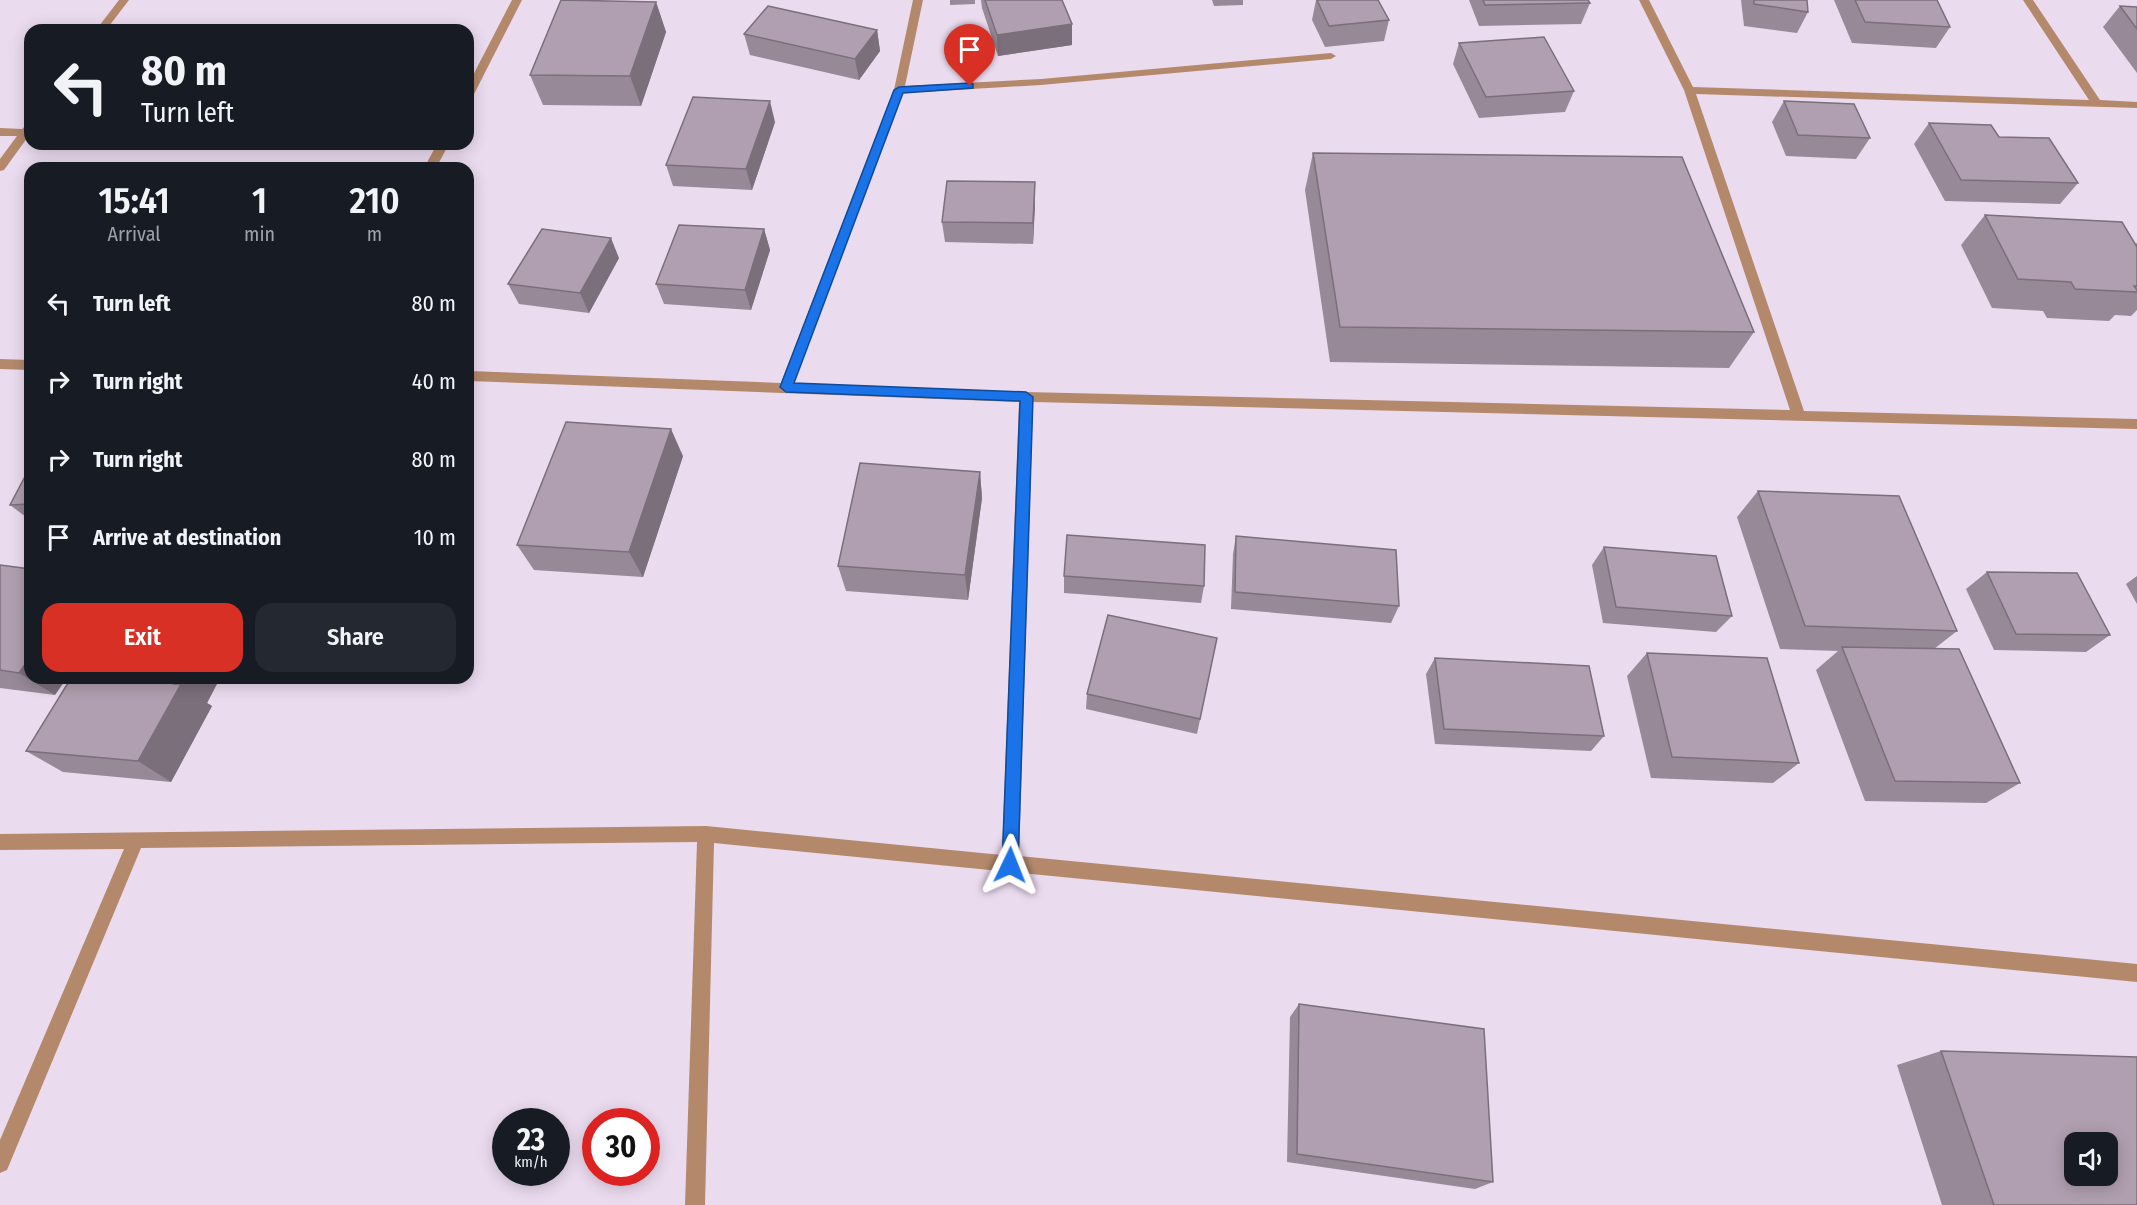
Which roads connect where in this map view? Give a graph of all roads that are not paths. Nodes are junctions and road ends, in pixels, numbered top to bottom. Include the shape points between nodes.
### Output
1 (124, 0) edge
2 (517, 0) edge
3 (918, 0) edge
4 (1644, 0) edge
5 (2028, 0) edge
6 (106, 24) edge
7 (1331, 56) dead end
8 (474, 84) edge
9 (899, 90) junction
10 (1689, 90) junction
11 (2097, 104) junction
12 (2137, 105) edge
13 (24, 130) edge
14 (0, 132) edge
15 (24, 134) edge
16 (0, 166) edge
17 (0, 364) edge
18 (24, 364) edge
19 (474, 376) edge
20 (786, 387) junction
21 (1026, 397) junction
22 (1799, 416) junction
23 (2137, 424) edge
24 (706, 834) junction
25 (136, 840) junction
26 (0, 842) edge
27 (1010, 865) junction
28 (2137, 973) edge
29 (0, 1163) edge
30 (695, 1205) edge

1 - 6 street
2 - 8 street
3 - 9 street
4 - 10 street
5 - 11 street
7 - 9 street via 1041,82
9 - 20 street
10 - 11 street
10 - 22 street
11 - 12 street
13 - 14 street
15 - 16 street
17 - 18 street
19 - 20 street
20 - 21 street
21 - 22 street
21 - 27 street
22 - 23 street
24 - 25 street
24 - 27 street
24 - 30 street
25 - 26 street
25 - 29 street
27 - 28 street

